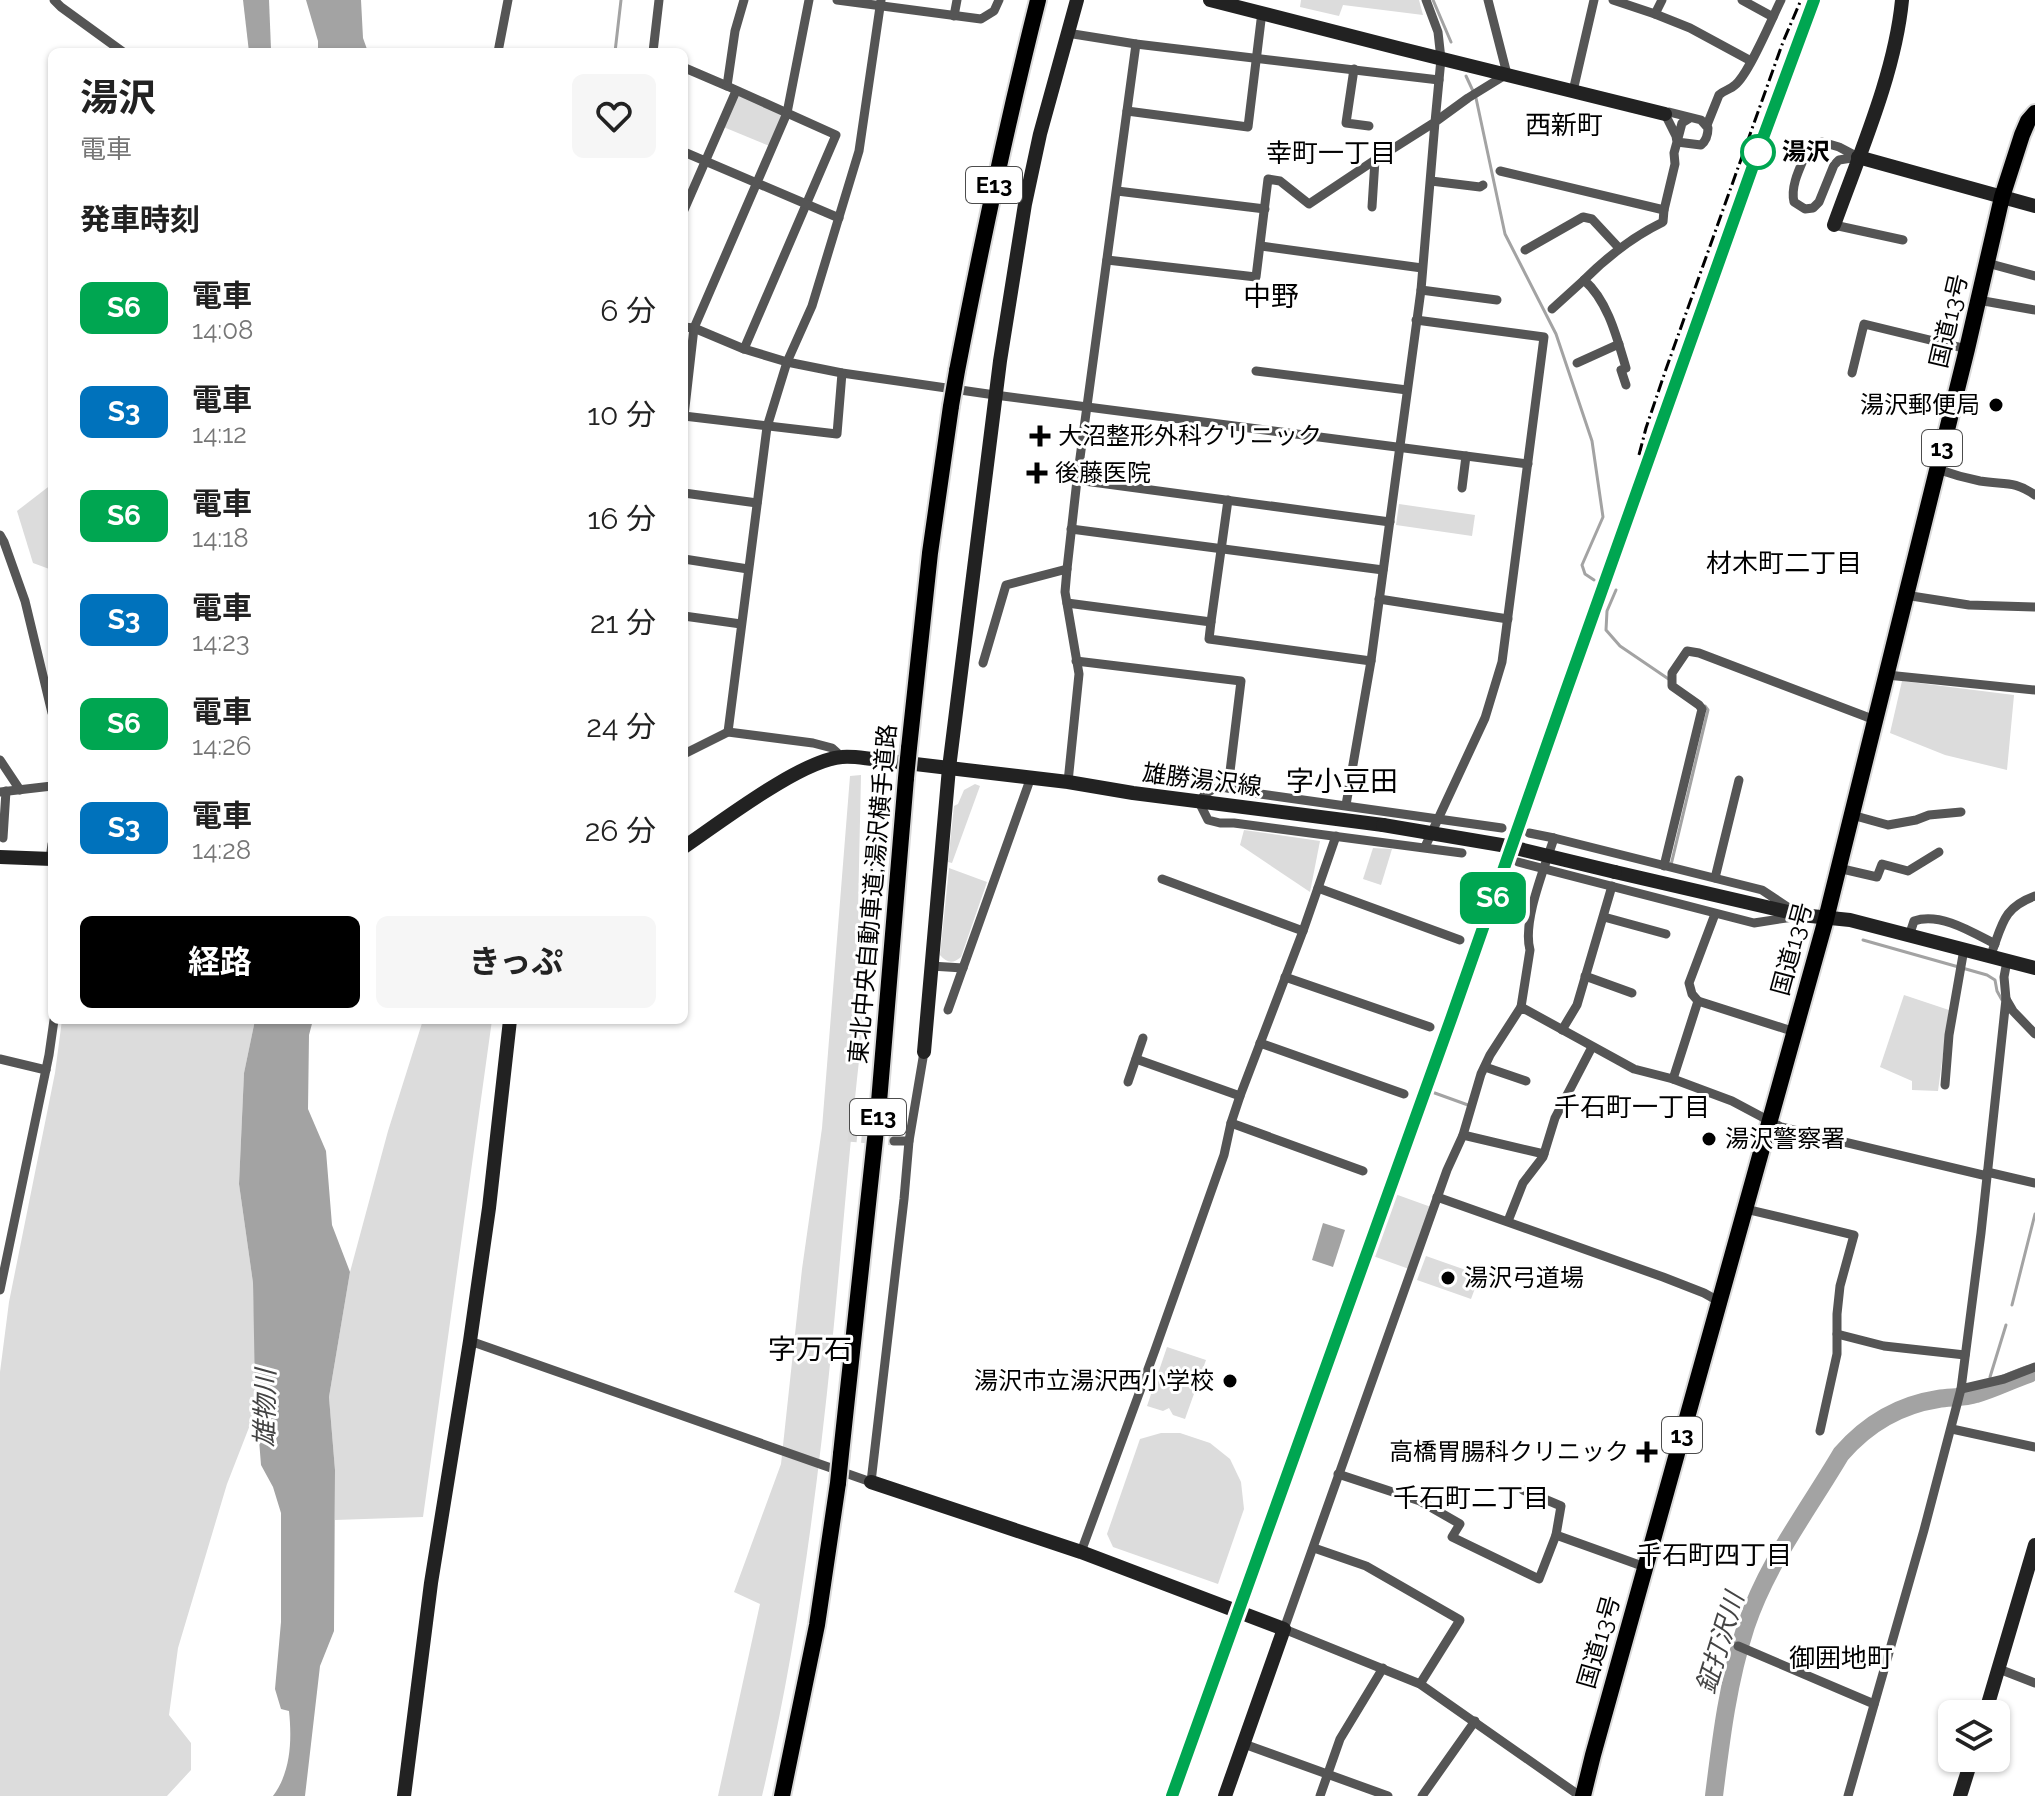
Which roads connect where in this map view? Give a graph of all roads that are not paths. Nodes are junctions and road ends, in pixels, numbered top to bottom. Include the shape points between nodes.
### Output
1 (54, 0) edge
2 (508, 0) edge
3 (659, 0) edge
4 (744, 0) edge
5 (809, 0) edge
6 (837, 0) edge
7 (957, 0) edge
8 (999, 0) edge
9 (1038, 0) edge
10 (1077, 0) edge
11 (1210, 0) edge
12 (1426, 0) edge
13 (1488, 0) edge
14 (1594, 0) edge
15 (1613, 0) edge
16 (1662, 0) edge
17 (1742, 0) edge
18 (1781, 0) edge
19 (1903, 0) edge
20 (880, 3) edge
21 (1262, 12) junction
22 (1655, 14) junction
23 (954, 16) junction
24 (1773, 17) junction
25 (1067, 33) junction
26 (1136, 44) junction
27 (117, 48) edge
28 (499, 48) edge
29 (653, 48) edge
30 (1257, 58) junction
31 (1441, 59) junction
32 (1751, 61) junction
33 (688, 69) edge
34 (1354, 69) junction
35 (1507, 74) junction
36 (1439, 80) junction
37 (731, 88) junction
38 (1573, 91) junction
39 (1127, 111) junction
40 (787, 113) junction
41 (2035, 113) edge
42 (1665, 114) junction
43 (1690, 118) junction
44 (1435, 122) junction
45 (1707, 125) junction
46 (1369, 126) dead end
47 (1677, 142) junction
48 (688, 154) edge
49 (1858, 157) junction
50 (1375, 160) junction
51 (705, 162) junction
52 (1500, 171) dead end
53 (1431, 181) junction
54 (757, 183) junction
55 (1483, 185) dead end
56 (1117, 191) junction
57 (2002, 197) junction
58 (688, 201) edge
59 (806, 205) junction
60 (2035, 206) edge
61 (1372, 207) dead end
62 (1265, 209) junction
63 (1664, 210) junction
64 (839, 218) junction
65 (1834, 225) joint
66 (1903, 240) dead end
67 (1261, 246) junction
68 (1619, 248) junction
69 (1525, 250) dead end
70 (1107, 260) junction
71 (1987, 263) junction
72 (1422, 268) junction
73 (2035, 276) edge
74 (1584, 280) junction
75 (1421, 290) junction
76 (1497, 300) dead end
77 (1978, 300) junction
78 (1552, 309) dead end
79 (2035, 310) edge
80 (1416, 320) junction
81 (689, 328) edge
82 (1619, 344) junction
83 (744, 349) junction
84 (1967, 349) junction
85 (787, 362) junction
86 (1577, 363) dead end
87 (1256, 371) dead end
88 (842, 373) junction
89 (1852, 373) dead end
90 (1626, 385) dead end
91 (1407, 390) junction
92 (995, 395) junction
93 (1088, 406) junction
94 (688, 417) edge
95 (767, 427) junction
96 (1399, 448) junction
97 (1466, 456) junction
98 (1528, 464) junction
99 (1937, 469) junction
100 (1077, 480) junction
101 (1462, 488) dead end
102 (688, 494) edge
103 (2035, 495) edge
104 (1228, 500) junction
105 (757, 503) junction
106 (1390, 522) junction
107 (1071, 529) junction
108 (0, 535) edge
109 (1221, 548) junction
110 (688, 560) edge
111 (748, 569) junction
112 (1067, 569) junction
113 (1383, 570) junction
114 (1905, 595) junction
115 (1379, 599) junction
116 (1067, 603) junction
117 (2035, 607) edge
118 (688, 617) edge
119 (1508, 619) junction
120 (1211, 622) junction
121 (741, 624) junction
122 (1076, 661) junction
123 (1371, 661) junction
124 (983, 663) dead end
125 (1887, 675) junction
126 (2035, 690) edge
127 (48, 696) edge
128 (1875, 720) junction
129 (728, 732) junction
130 (688, 752) edge
131 (842, 757) junction
132 (0, 760) edge
133 (949, 768) junction
134 (1031, 777) junction
135 (1739, 780) dead end
136 (1068, 782) junction
137 (48, 786) edge
138 (1228, 788) junction
139 (20, 790) junction
140 (3, 792) edge
141 (1199, 802) junction
142 (1346, 805) junction
143 (1961, 812) dead end
144 (1852, 815) junction
145 (1437, 819) junction
146 (1502, 828) dead end
147 (1529, 833) dead end
148 (1336, 836) junction
149 (3, 838) dead end
150 (1554, 838) junction
151 (688, 844) edge
152 (1425, 847) junction
153 (1939, 852) dead end
154 (1462, 853) dead end
155 (0, 857) edge
156 (48, 859) edge
157 (1518, 862) dead end
158 (1664, 866) junction
159 (1545, 868) junction
160 (1838, 868) junction
161 (1715, 878) junction
162 (1162, 879) dead end
163 (1612, 886) junction
164 (1318, 888) junction
165 (2035, 896) edge
166 (1715, 914) junction
167 (1801, 915) junction
168 (1604, 917) junction
169 (1826, 919) junction
170 (1303, 931) junction
171 (1666, 934) dead end
172 (1909, 936) junction
173 (1460, 940) dead end
174 (1964, 949) junction
175 (1992, 950) junction
176 (2007, 961) junction
177 (931, 966) junction
178 (963, 968) junction
179 (2035, 968) edge
180 (1585, 976) junction
181 (1285, 977) junction
182 (1632, 993) dead end
183 (2006, 999) junction
184 (1698, 1001) junction
185 (1521, 1007) junction
186 (948, 1010) dead end
187 (53, 1024) edge
188 (510, 1024) edge
189 (1430, 1027) dead end
190 (1562, 1030) junction
191 (1795, 1032) junction
192 (2035, 1034) edge
193 (1143, 1038) dead end
194 (1260, 1043) junction
195 (1592, 1047) junction
196 (924, 1052) joint
197 (0, 1059) edge
198 (1136, 1059) junction
199 (1485, 1067) junction
200 (46, 1070) junction
201 (1673, 1079) junction
202 (1526, 1081) dead end
203 (1128, 1082) dead end
204 (1945, 1085) dead end
205 (1404, 1094) dead end
206 (1240, 1096) junction
207 (1770, 1121) junction
208 (1231, 1123) junction
209 (1463, 1135) junction
210 (894, 1141) tunnel mouth
211 (909, 1141) junction
212 (1544, 1154) junction
213 (1363, 1171) dead end
214 (1987, 1174) junction
215 (2034, 1183) edge
216 (1437, 1197) junction
217 (1746, 1209) junction
218 (1508, 1221) junction
219 (0, 1290) edge
220 (1720, 1302) junction
221 (1837, 1334) junction
222 (470, 1341) junction
223 (1965, 1355) junction
224 (2035, 1367) edge
225 (1961, 1389) junction
226 (1952, 1429) junction
227 (1820, 1431) dead end
228 (2035, 1447) edge
229 (1338, 1474) junction
230 (871, 1482) junction
231 (1523, 1490) dead end
232 (1556, 1535) junction
233 (2035, 1545) edge
234 (1314, 1548) junction
235 (1081, 1552) junction
236 (1645, 1567) junction
237 (1284, 1629) junction
238 (1740, 1647) dead end
239 (1383, 1668) junction
240 (1999, 1669) junction
241 (2035, 1683) edge
242 (1420, 1684) junction
243 (1989, 1700) edge
244 (1874, 1704) junction
245 (1475, 1721) junction
246 (1244, 1744) junction
247 (1968, 1772) edge
248 (1328, 1775) junction
249 (404, 1796) edge
250 (782, 1796) edge
251 (1225, 1796) edge
252 (1320, 1796) edge
253 (1388, 1796) edge
254 (1422, 1796) edge
255 (1581, 1796) edge
256 (1848, 1796) edge
257 (1960, 1796) edge

1 - 27 street
2 - 28 street
3 - 29 street
4 - 37 street via 735,31
5 - 40 street
6 - 20 street
7 - 23 street
8 - 23 street via 981,19
9 - 250 highway, 東北中央自動車道;湯沢横手道路 / E13, bridge via 957,371 930,553 838,1483 817,1625
10 - 25 street
11 - 21 street
12 - 31 street
13 - 35 street
14 - 38 street
15 - 22 street
16 - 22 street
17 - 24 street
18 - 24 street
19 - 49 street via 1899,32
20 - 23 street
20 - 64 street via 859,151
21 - 30 street
21 - 31 street
22 - 32 street
24 - 32 street
25 - 26 street
25 - 92 street via 1025,204
26 - 30 street
26 - 39 street
30 - 34 street
30 - 39 street via 1248,127
31 - 35 street
31 - 36 street
32 - 45 street via 1735,85 1719,95
33 - 37 street
34 - 36 street
34 - 46 street via 1346,123
35 - 38 street
35 - 44 street
36 - 44 street
37 - 40 street
37 - 51 street
38 - 42 street
39 - 56 street
40 - 54 street
40 - 59 street via 836,135
41 - 57 highway, 国道13号 / 13 via 2022,135
42 - 43 street
42 - 47 street
43 - 45 street
43 - 47 street via 1682,123
44 - 50 street
44 - 53 street
45 - 47 street via 1701,145
47 - 63 street
48 - 51 street
49 - 49 street via 1834,165 1813,208 1794,202 1794,186 1812,145 1822,142
49 - 57 street
49 - 65 street
50 - 61 street
50 - 62 street via 1309,204 1280,181 1268,179
51 - 54 street
51 - 58 street
52 - 63 street
53 - 55 street
53 - 72 street
54 - 59 street
54 - 81 street
56 - 62 street
56 - 70 street
57 - 60 street
57 - 71 highway, 国道13号 / 13
59 - 64 street
59 - 83 street
62 - 67 street
63 - 68 street via 1663,222
64 - 85 street via 812,306
65 - 66 street
67 - 70 street via 1256,277
67 - 72 street
68 - 69 street via 1592,219 1583,217
68 - 74 street
70 - 93 street
71 - 73 street
71 - 77 highway, 国道13号 / 13
72 - 75 street
74 - 78 street
74 - 82 street via 1596,291
75 - 76 street
75 - 80 street
77 - 79 street
77 - 84 highway, 国道13号 / 13
80 - 91 street
80 - 98 street via 1544,337
81 - 83 street
82 - 86 street
82 - 90 street
83 - 85 street
84 - 89 street via 1864,324
84 - 99 highway, 国道13号 / 13
85 - 88 street
85 - 95 street
87 - 91 street
88 - 92 street
88 - 95 street via 837,434
91 - 96 street
92 - 93 street
92 - 133 street
93 - 96 street
93 - 100 street
94 - 95 street
95 - 105 street
96 - 97 street
96 - 106 street
97 - 98 street
97 - 101 street
98 - 119 street
99 - 103 street via 2012,483
99 - 114 highway, 国道13号 / 13
100 - 104 street
100 - 107 street
102 - 105 street
104 - 106 street
104 - 109 street
105 - 111 street
106 - 113 street
107 - 109 street
107 - 112 street
108 - 127 street via 25,601
109 - 113 street
109 - 120 street
110 - 111 street
111 - 121 street
112 - 116 street
112 - 124 street via 1006,585
113 - 115 street
114 - 117 street via 1969,605
114 - 125 highway, 国道13号 / 13
115 - 119 street
115 - 123 street
116 - 120 street
116 - 122 street
118 - 121 street
119 - 145 street via 1485,718
120 - 123 street via 1209,639
121 - 129 street
122 - 136 street
122 - 138 street via 1241,681
123 - 142 street
125 - 126 street
125 - 128 highway, 国道13号 / 13
128 - 144 highway, 国道13号 / 13
128 - 158 street via 1687,651 1672,673 1672,686 1702,709
129 - 130 street
129 - 131 street via 813,743
131 - 133 street, 雄勝湯沢線
131 - 151 street, 雄勝湯沢線 via 780,783
132 - 139 street
133 - 134 street, 雄勝湯沢線
133 - 177 street
134 - 136 street, 雄勝湯沢線
134 - 178 street
135 - 161 street
136 - 141 street, 雄勝湯沢線
137 - 139 street
138 - 141 street via 1205,792
138 - 142 street
139 - 140 street
140 - 149 street
141 - 148 street via 1208,820
141 - 167 street, 雄勝湯沢線, bridge via 1507,846
142 - 145 street
143 - 144 street via 1888,825
144 - 160 highway, 国道13号 / 13
145 - 146 street
145 - 152 street
147 - 150 street
148 - 152 street
148 - 164 street
150 - 158 street
150 - 159 street
152 - 154 street
153 - 160 street via 1908,871 1882,864 1877,877
155 - 156 street
157 - 159 street
158 - 161 street
159 - 163 street
159 - 185 street via 1529,918
160 - 169 highway, 国道13号 / 13
161 - 167 street via 1762,890
162 - 170 street
163 - 166 street
163 - 168 street
164 - 170 street
164 - 173 street
165 - 175 street via 2012,908
166 - 167 street via 1754,923
166 - 184 street via 1689,983
167 - 169 street, 雄勝湯沢線
168 - 171 street
168 - 180 street
169 - 172 street, 雄勝湯沢線
169 - 191 highway, 国道13号 / 13
170 - 181 street
172 - 174 street, 雄勝湯沢線
172 - 175 street via 1914,921 1923,918 1963,926
174 - 175 street, 雄勝湯沢線
174 - 204 street
175 - 176 street, 雄勝湯沢線
176 - 179 street, 雄勝湯沢線
176 - 183 street
177 - 178 street
177 - 196 street
178 - 186 street
180 - 182 street
180 - 190 street via 1577,1005
181 - 189 street
181 - 194 street
183 - 192 street
183 - 214 street
184 - 191 street
184 - 201 street
185 - 190 street
185 - 199 street
187 - 200 street
188 - 222 street
190 - 195 street
191 - 207 highway, 国道13号 / 13
193 - 198 street
194 - 205 street
194 - 206 street
195 - 201 street via 1634,1069
195 - 212 street via 1555,1118
196 - 211 street
197 - 200 street
198 - 203 street
198 - 206 street
199 - 202 street
199 - 209 street
200 - 219 street
201 - 207 street
206 - 208 street
207 - 214 street
207 - 217 highway, 国道13号 / 13
208 - 213 street
208 - 235 street via 1219,1170
209 - 212 street
209 - 216 street
210 - 211 street
211 - 230 street
212 - 218 street via 1523,1183
214 - 215 street
214 - 223 street
216 - 218 street
216 - 229 street
217 - 220 highway, 国道13号 / 13
217 - 221 street via 1854,1235 1840,1286
218 - 220 street
220 - 236 highway, 国道13号 / 13
221 - 223 street via 1884,1346
221 - 227 street
222 - 230 street
222 - 249 street
223 - 225 street
224 - 225 street
225 - 226 street
226 - 228 street
226 - 244 street
229 - 232 street via 1420,1501 1460,1524 1452,1537 1539,1579
229 - 234 street
230 - 235 street
231 - 232 street via 1561,1506
232 - 236 street
233 - 240 street
234 - 237 street
234 - 242 street via 1366,1566 1460,1620
235 - 237 street
236 - 255 highway, 国道13号 / 13
237 - 239 street
237 - 246 street
238 - 244 street
239 - 242 street
239 - 248 street via 1345,1730
240 - 241 street
240 - 243 street
242 - 245 street
244 - 256 street
245 - 254 street
245 - 255 street
246 - 248 street
246 - 251 street
247 - 257 street
248 - 252 street
248 - 253 street

